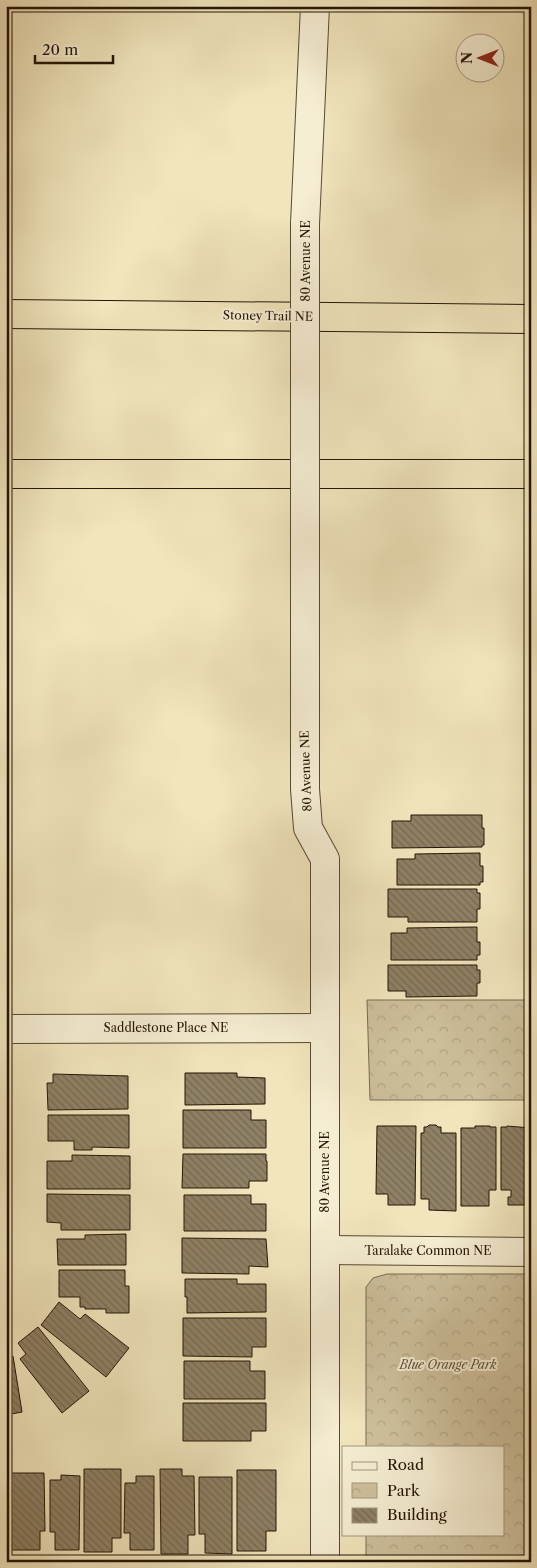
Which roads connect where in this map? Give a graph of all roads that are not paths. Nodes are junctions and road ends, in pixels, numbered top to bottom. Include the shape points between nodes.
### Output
1 (315, 6) edge
2 (6, 314) edge
3 (531, 318) edge
4 (6, 474) edge
5 (531, 474) edge
6 (325, 1028) junction
7 (6, 1029) edge
8 (325, 1250) junction
9 (531, 1252) edge
10 (325, 1562) edge

1 - 6 street, 80 Avenue NE, bridge via 305,224 304,789 308,828 325,859
2 - 3 highway, Stoney Trail NE
4 - 5 highway
6 - 7 street, Saddlestone Place NE
6 - 8 street, 80 Avenue NE
8 - 9 street, Taralake Common NE
8 - 10 street, 80 Avenue NE

